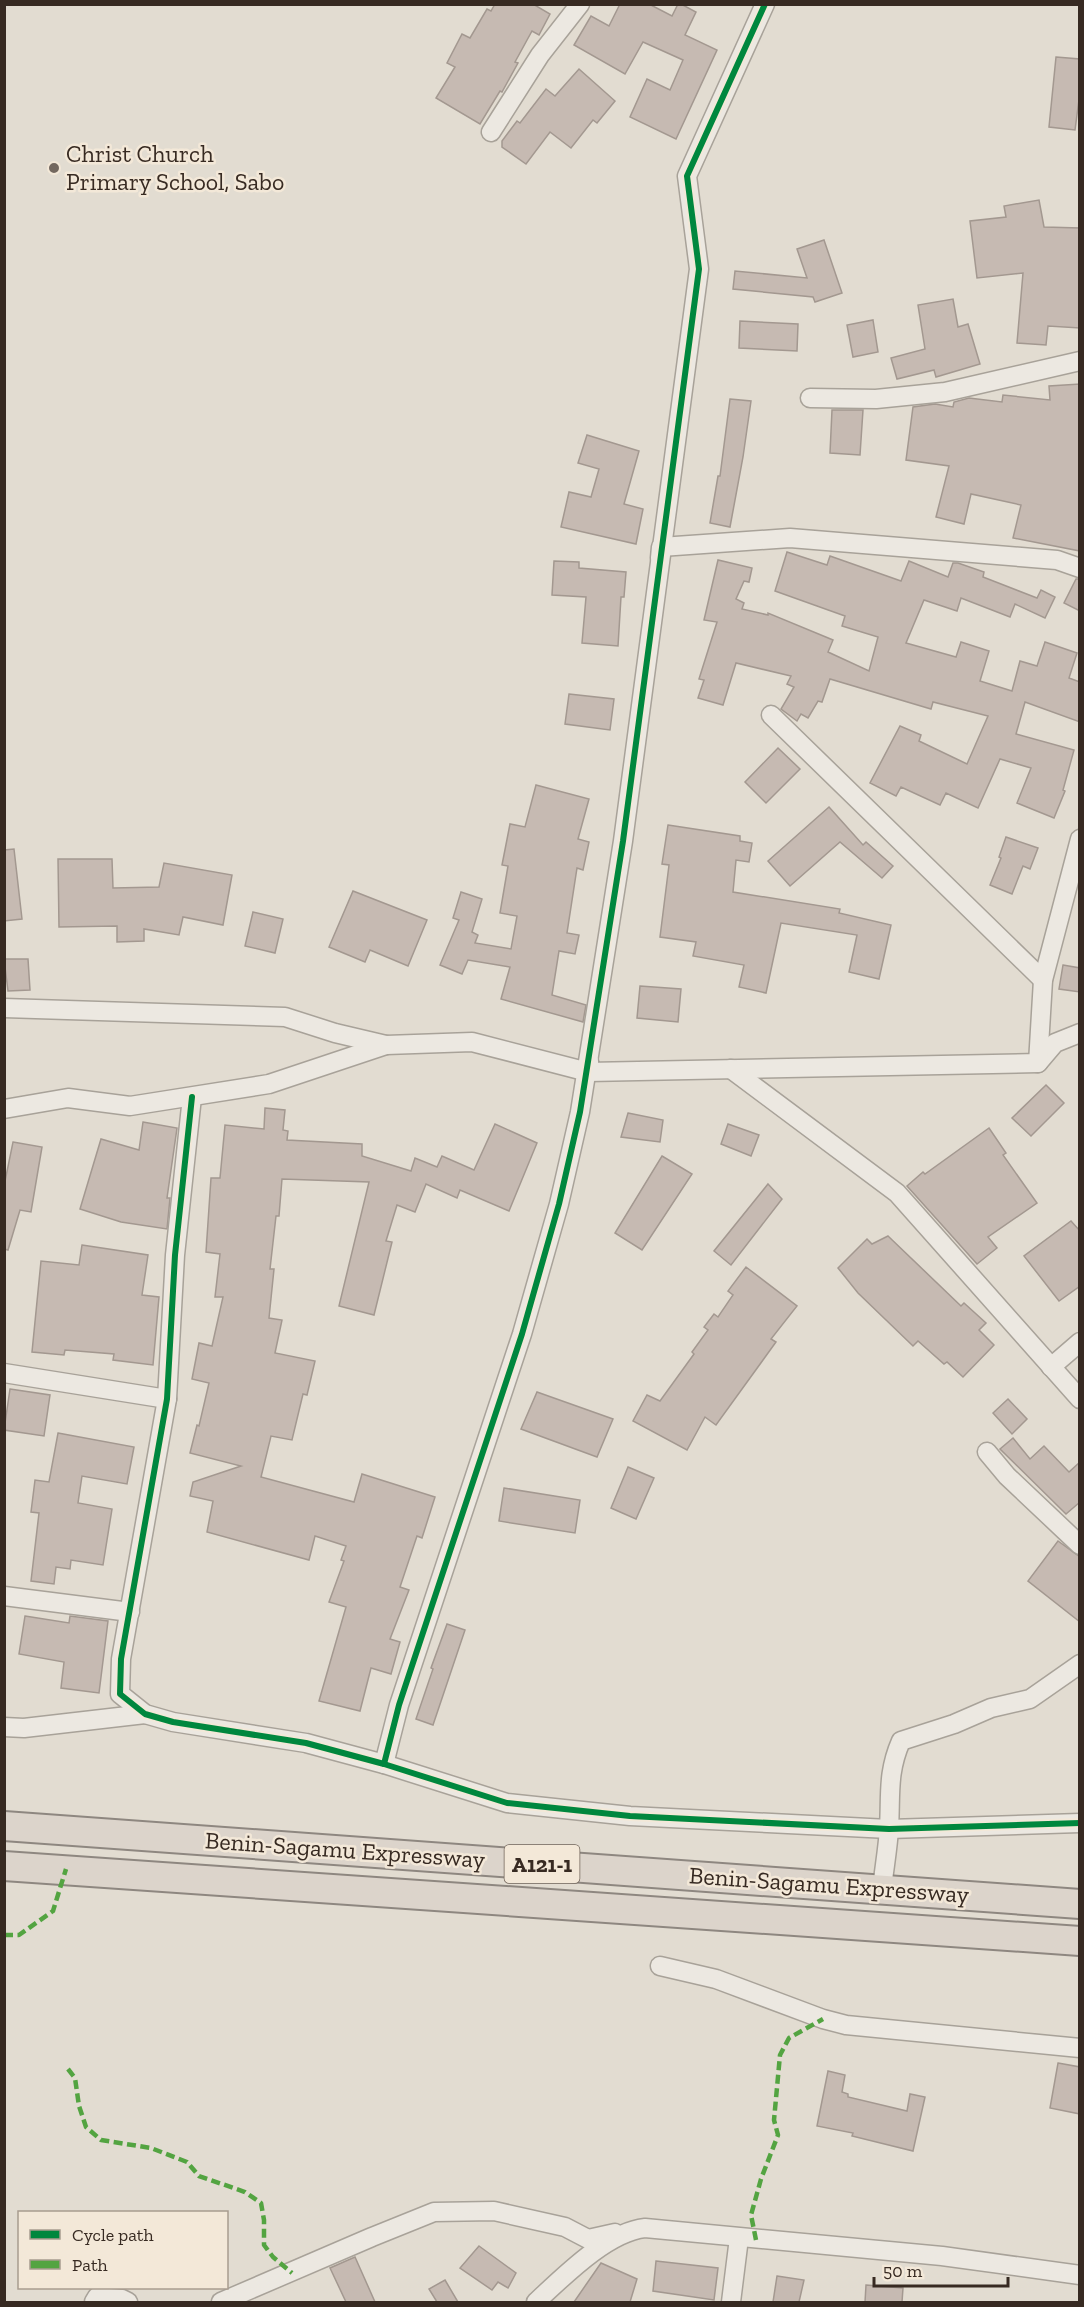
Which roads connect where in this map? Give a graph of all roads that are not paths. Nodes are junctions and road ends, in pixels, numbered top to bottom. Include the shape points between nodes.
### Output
1 (580, 4) edge
2 (765, 4) edge
3 (491, 132) dead end
4 (1080, 361) edge
5 (810, 398) dead end
6 (662, 547) junction
7 (1080, 568) edge
8 (771, 715) dead end
9 (1080, 839) edge
10 (1043, 980) junction
11 (4, 1008) edge
12 (1080, 1033) edge
13 (386, 1045) junction
14 (1038, 1063) junction
15 (731, 1069) junction
16 (588, 1072) junction
17 (192, 1096) junction
18 (4, 1109) edge
19 (1080, 1342) edge
20 (1051, 1367) junction
21 (4, 1373) edge
22 (1080, 1399) edge
23 (167, 1400) junction
24 (987, 1452) dead end
25 (1080, 1545) edge
26 (4, 1596) edge
27 (130, 1612) junction
28 (1080, 1664) edge
29 (145, 1714) junction
30 (4, 1727) edge
31 (384, 1764) junction
32 (1080, 1823) edge
33 (4, 1826) edge
34 (889, 1829) junction
35 (4, 1866) edge
36 (882, 1889) junction
37 (1080, 1904) edge
38 (1080, 1941) edge
39 (660, 1966) dead end
40 (1080, 2048) edge
41 (631, 2229) junction
42 (739, 2238) junction
43 (1080, 2275) edge
44 (94, 2302) edge
45 (128, 2302) edge
46 (221, 2302) edge
47 (536, 2302) edge
48 (731, 2302) edge

1 - 3 street via 540,55
2 - 6 street via 687,176 699,269
4 - 5 street via 945,392 876,399
6 - 7 street via 790,538 1057,560
6 - 16 street
8 - 10 street
9 - 10 street
10 - 14 street
11 - 13 street via 285,1017
12 - 14 street via 1055,1043
13 - 16 street via 472,1042
13 - 17 street via 269,1084
14 - 15 street
15 - 16 street
15 - 20 street via 897,1193
16 - 31 street via 492,1399 399,1677
17 - 18 street via 130,1106 68,1098
17 - 23 street via 175,1255
19 - 20 street
20 - 22 street
21 - 23 street
23 - 27 street
24 - 25 street
26 - 27 street
27 - 29 street via 121,1659 120,1694
28 - 34 street via 1030,1700 991,1708 902,1741 890,1776
29 - 30 street
29 - 31 street via 306,1743
31 - 34 street via 507,1803 630,1816
32 - 34 street
33 - 36 highway, Benin-Sagamu Expressway / A121-1
34 - 36 street
35 - 38 highway, Benin-Sagamu Expressway / A121-1
36 - 37 highway, Benin-Sagamu Expressway / A121-1
39 - 40 street via 716,1979 846,2025
41 - 42 street
41 - 46 street via 588,2240 565,2227 494,2211 434,2212
41 - 47 street via 567,2273
42 - 43 street via 942,2256
42 - 48 street
44 - 45 street via 97,2297

